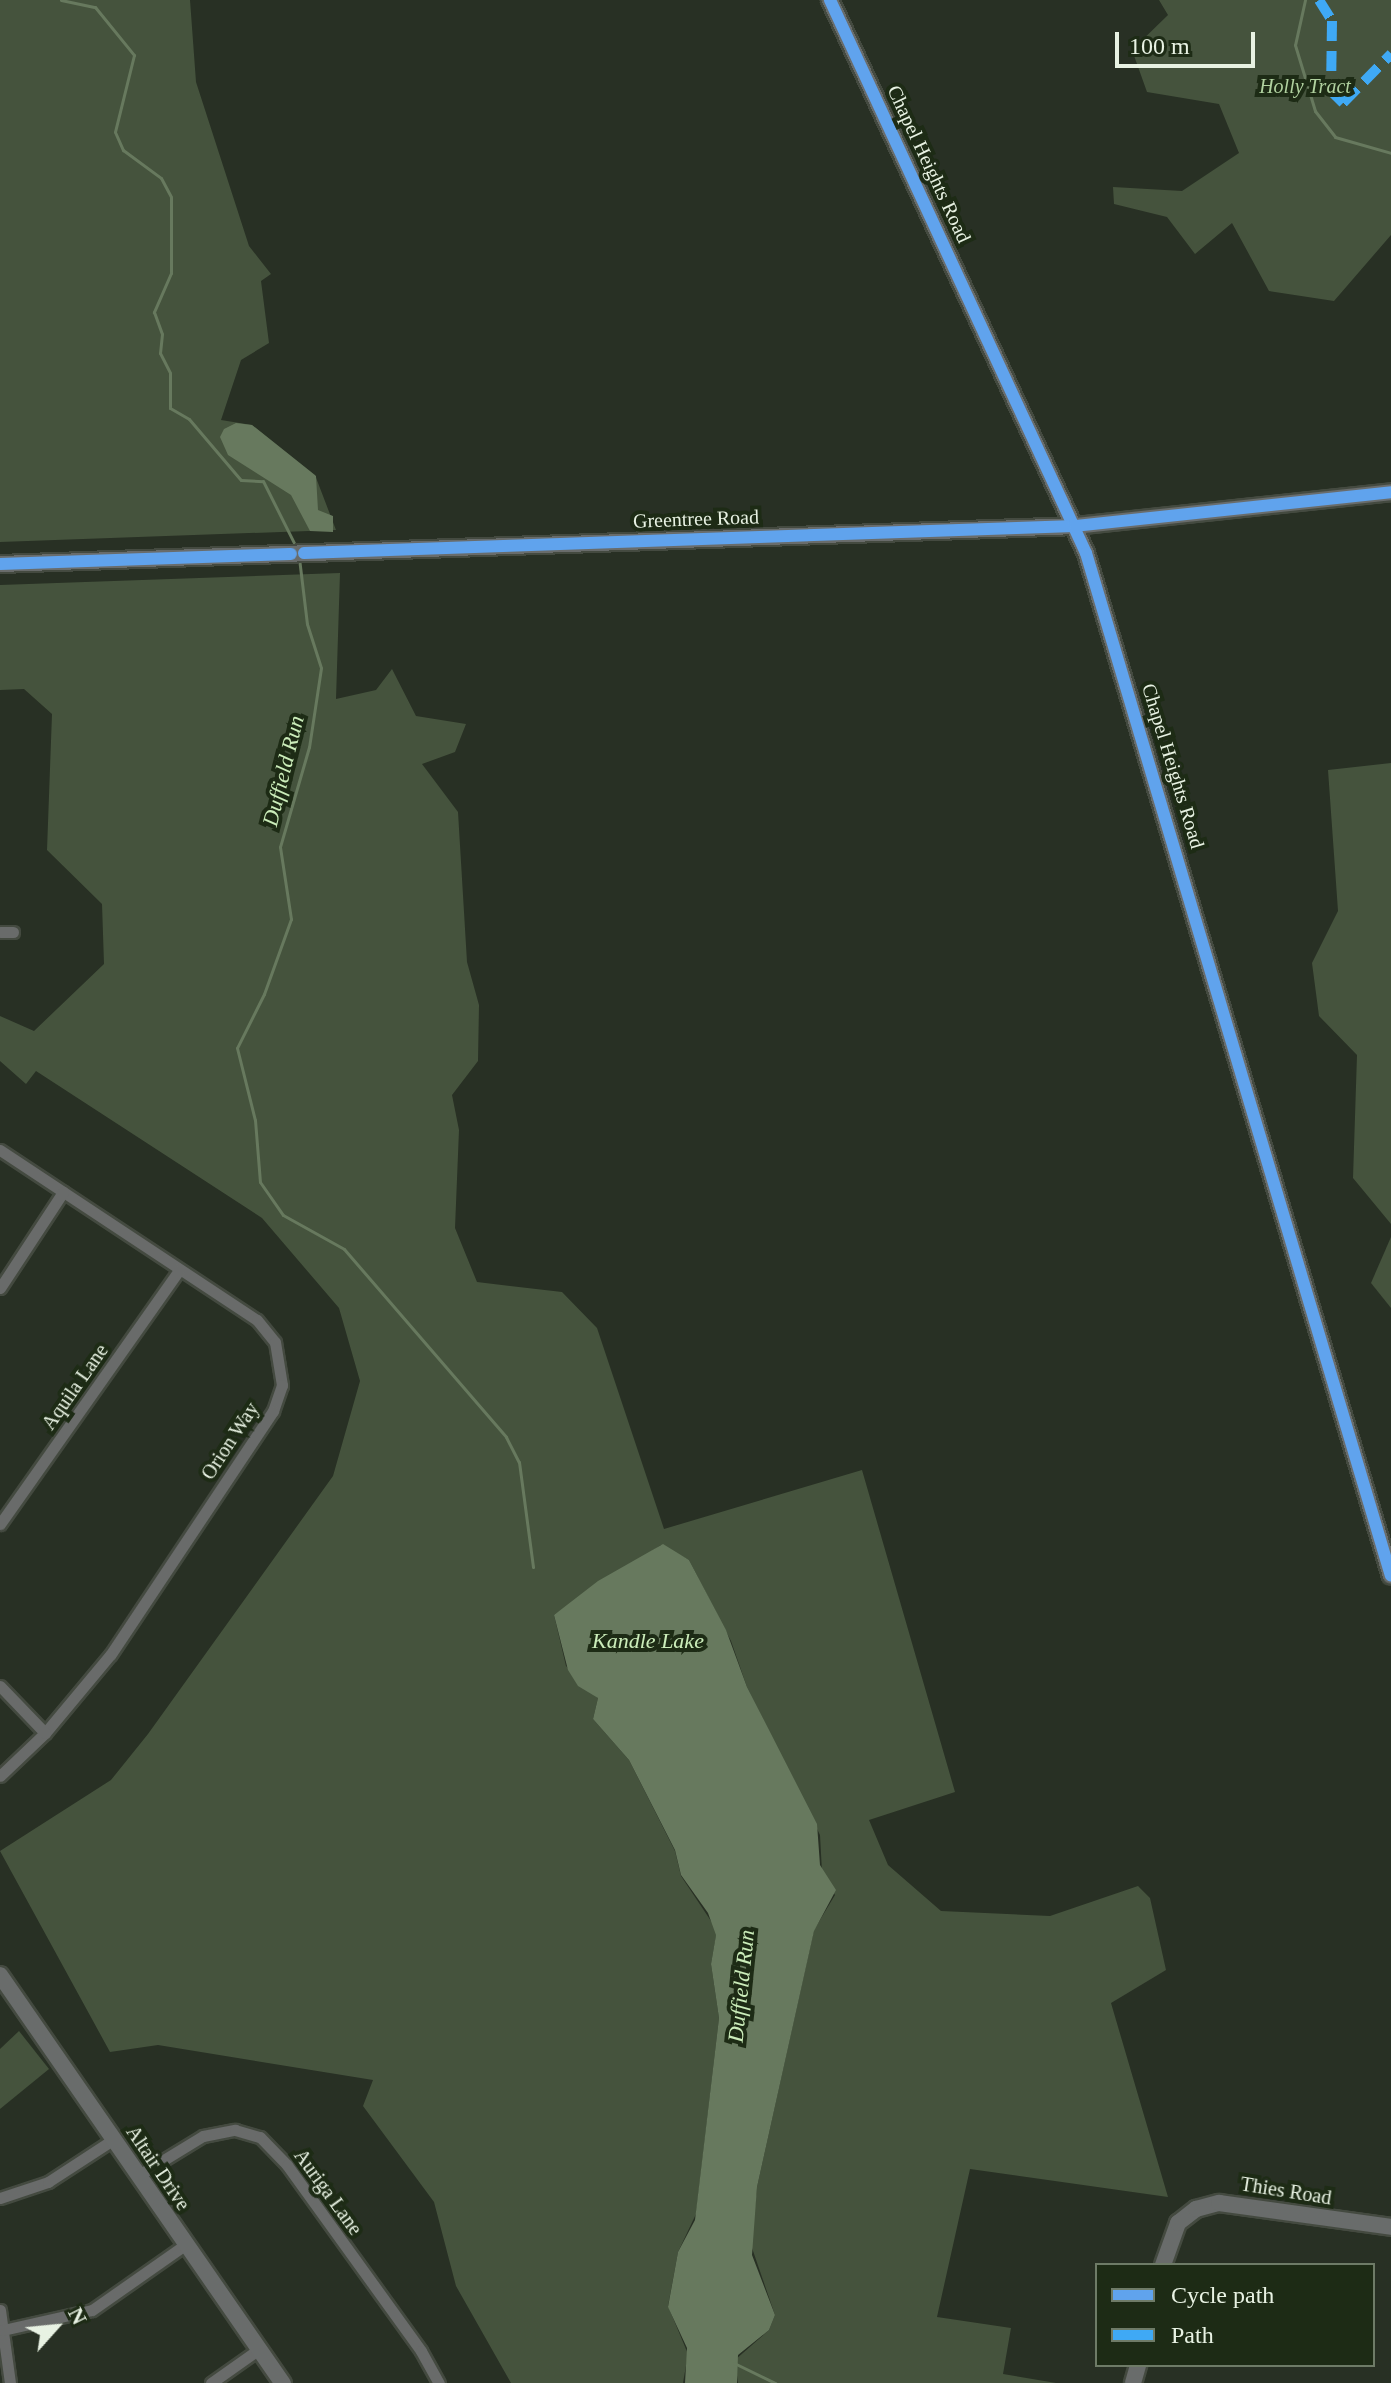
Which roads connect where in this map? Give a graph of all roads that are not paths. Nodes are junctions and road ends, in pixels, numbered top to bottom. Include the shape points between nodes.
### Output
1 (830, 0) edge
2 (1391, 492) edge
3 (1075, 526) junction
4 (0, 564) edge
5 (0, 1150) edge
6 (63, 1192) junction
7 (179, 1270) junction
8 (0, 1288) edge
9 (0, 1524) edge
10 (1391, 1576) edge
11 (0, 1686) edge
12 (45, 1733) junction
13 (0, 1776) edge
14 (0, 1975) edge
15 (114, 2139) junction
16 (139, 2175) junction
17 (0, 2198) edge
18 (1391, 2227) edge
19 (185, 2245) junction
20 (1164, 2263) edge
21 (0, 2310) edge
22 (3, 2330) junction
23 (259, 2349) junction
24 (10, 2383) edge
25 (211, 2383) edge
26 (283, 2383) edge
27 (439, 2383) edge

1 - 3 street, Chapel Heights Road
2 - 3 street, Greentree Road
3 - 4 street, Greentree Road
3 - 10 street, Chapel Heights Road via 1140,725
5 - 6 street, Orion Way
6 - 7 street, Orion Way
6 - 8 street
7 - 9 street, Aquila Lane
7 - 12 street, Orion Way via 268,1330 282,1369 279,1397 134,1621
11 - 12 street
12 - 13 street, Orion Way
14 - 15 street, Altair Drive
15 - 16 street, Altair Drive
15 - 17 street via 48,2182
16 - 19 street, Altair Drive
16 - 27 street, Auriga Lane via 203,2136 235,2130 260,2137 314,2202
18 - 20 street, Thies Road via 1219,2203 1196,2209 1178,2223
19 - 22 street via 92,2310
19 - 23 street, Altair Drive
21 - 22 street
22 - 24 street
23 - 25 street
23 - 26 street, Altair Drive

